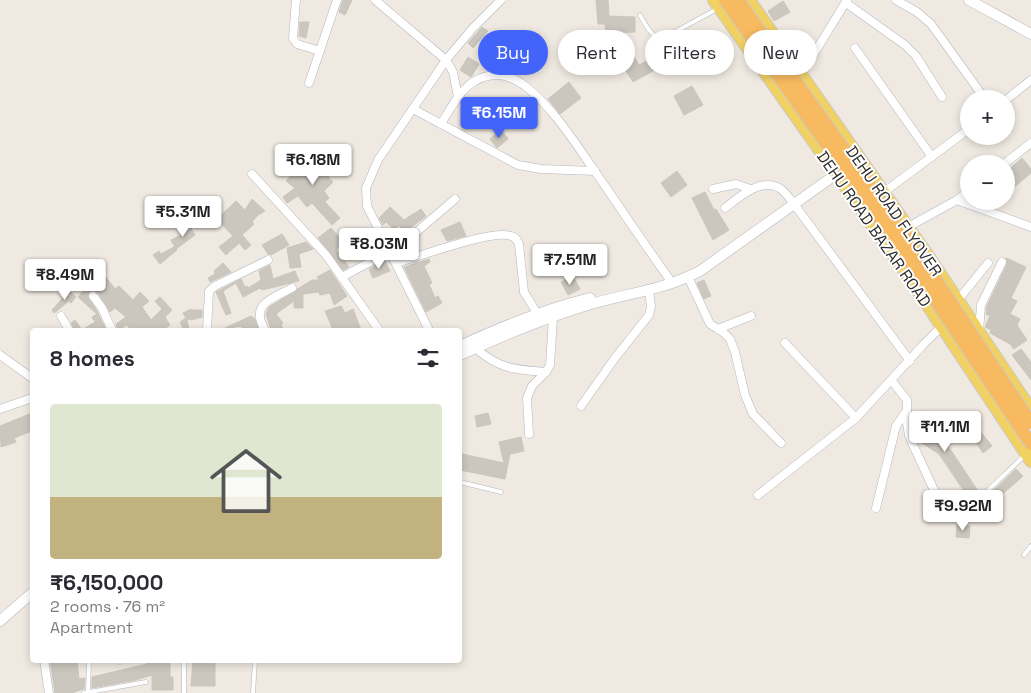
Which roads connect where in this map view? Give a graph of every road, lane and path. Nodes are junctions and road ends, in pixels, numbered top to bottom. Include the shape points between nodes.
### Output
1 (296, 0) edge
2 (337, 0) edge
3 (375, 0) edge
4 (501, 0) edge
5 (738, 0) edge
6 (749, 0) edge
7 (896, 0) edge
8 (969, 0) edge
9 (847, 2) edge
10 (719, 3) edge
11 (640, 15) dead end
12 (770, 30) edge
13 (1031, 34) edge
14 (855, 48) dead end
15 (320, 51) junction
16 (817, 51) edge
17 (446, 60) junction
18 (802, 75) edge
19 (1031, 80) edge
20 (309, 83) dead end
21 (979, 90) edge
22 (1015, 93) edge
23 (942, 96) dead end
24 (458, 97) junction
25 (413, 109) junction
26 (441, 124) junction
27 (960, 136) edge
28 (1031, 143) edge
29 (1015, 155) edge
30 (859, 156) junction
31 (932, 157) junction
32 (595, 171) junction
33 (252, 174) dead end
34 (836, 174) junction
35 (713, 189) dead end
36 (750, 189) junction
37 (884, 192) junction
38 (960, 198) edge
39 (455, 199) dead end
40 (957, 200) junction
41 (794, 204) junction
42 (725, 208) dead end
43 (908, 227) junction
44 (1031, 227) edge
45 (389, 249) junction
46 (268, 260) dead end
47 (1002, 262) dead end
48 (396, 263) junction
49 (988, 263) dead end
50 (700, 271) junction
51 (342, 277) junction
52 (688, 277) junction
53 (670, 280) junction
54 (292, 288) dead end
55 (649, 291) junction
56 (93, 296) dead end
57 (958, 300) junction
58 (537, 313) junction
59 (61, 316) dead end
60 (553, 316) junction
61 (751, 316) dead end
62 (941, 327) junction
63 (68, 328) edge
64 (111, 328) edge
65 (206, 328) edge
66 (264, 328) edge
67 (378, 328) edge
68 (429, 328) edge
69 (718, 329) junction
70 (979, 332) junction
71 (785, 343) dead end
72 (462, 345) edge
73 (475, 348) junction
74 (462, 353) edge
75 (0, 355) edge
76 (910, 360) junction
77 (546, 372) junction
78 (30, 377) edge
79 (892, 380) junction
80 (30, 399) edge
81 (581, 406) dead end
82 (0, 409) edge
83 (907, 410) junction
84 (1031, 410) edge
85 (856, 418) junction
86 (1031, 423) edge
87 (529, 434) dead end
88 (781, 443) dead end
89 (1029, 453) edge
90 (462, 482) edge
91 (501, 492) dead end
92 (758, 495) dead end
93 (983, 495) dead end
94 (940, 503) dead end
95 (876, 508) dead end
96 (1031, 546) edge
97 (1024, 555) dead end
98 (30, 595) edge
99 (2, 617) edge
100 (0, 628) edge
101 (44, 663) edge
102 (89, 663) edge
103 (184, 663) edge
104 (255, 663) edge
105 (146, 682) dead end
106 (49, 693) edge
107 (86, 693) edge
108 (184, 693) edge
109 (253, 693) edge

1 - 15 street via 293,38 297,44
2 - 15 street
3 - 17 street
4 - 17 street
5 - 86 highway, DEHU ROAD FLYOVER, bridge via 926,265
6 - 12 main road, DEHU ROAD BAZAR ROAD
7 - 21 street via 931,24
8 - 13 street
9 - 16 street
9 - 23 street via 905,44
10 - 11 lane via 662,39 650,32
10 - 34 main road, DEHU ROAD BAZAR ROAD
10 - 89 highway, DEHU ROAD FLYOVER, bridge via 916,271
14 - 31 street
15 - 20 street
17 - 24 street via 453,72
17 - 25 street
18 - 30 main road, DEHU ROAD BAZAR ROAD
19 - 22 street
24 - 26 street
24 - 32 street via 472,82 498,75 524,84 572,137
25 - 26 street
25 - 45 street via 378,160 366,188 367,206
26 - 32 street via 523,167
27 - 31 street
28 - 29 street
30 - 34 street
30 - 37 main road, DEHU ROAD BAZAR ROAD
31 - 37 street
32 - 53 street
33 - 51 street
34 - 41 street
34 - 62 main road, DEHU ROAD BAZAR ROAD
35 - 36 street via 736,184
36 - 41 street via 781,189
36 - 42 street
37 - 43 main road, DEHU ROAD BAZAR ROAD
38 - 40 street
39 - 45 street via 413,234
40 - 43 street
40 - 44 street
41 - 50 street
41 - 76 street
43 - 57 main road, DEHU ROAD BAZAR ROAD
45 - 48 street
45 - 51 street
46 - 65 street via 209,291
47 - 70 street via 981,305
48 - 58 street via 487,237 510,235 519,244 524,292
48 - 68 street
49 - 57 street
50 - 52 street
50 - 53 street
51 - 67 street
52 - 55 street
52 - 69 street via 710,324
53 - 58 street
54 - 66 street via 259,310
55 - 60 street
55 - 81 street via 649,315
56 - 64 street
57 - 70 main road, DEHU ROAD BAZAR ROAD
58 - 72 street
59 - 63 street
60 - 73 street
60 - 77 street via 551,357
61 - 69 street
62 - 76 street
62 - 89 main road, DEHU ROAD BAZAR ROAD
69 - 88 street via 730,339 751,409
70 - 84 main road, DEHU ROAD BAZAR ROAD
71 - 85 street
73 - 74 street
73 - 77 street via 495,364
75 - 78 street
76 - 79 street
77 - 87 street via 532,386 527,398
79 - 83 street via 907,400
79 - 85 street
80 - 82 street
83 - 94 street via 914,450
83 - 95 street via 896,426
85 - 92 street
89 - 93 lane
90 - 91 lane
96 - 97 lane
98 - 99 street
99 - 100 street
101 - 106 street
102 - 107 lane
103 - 108 lane
104 - 109 lane
105 - 107 lane

